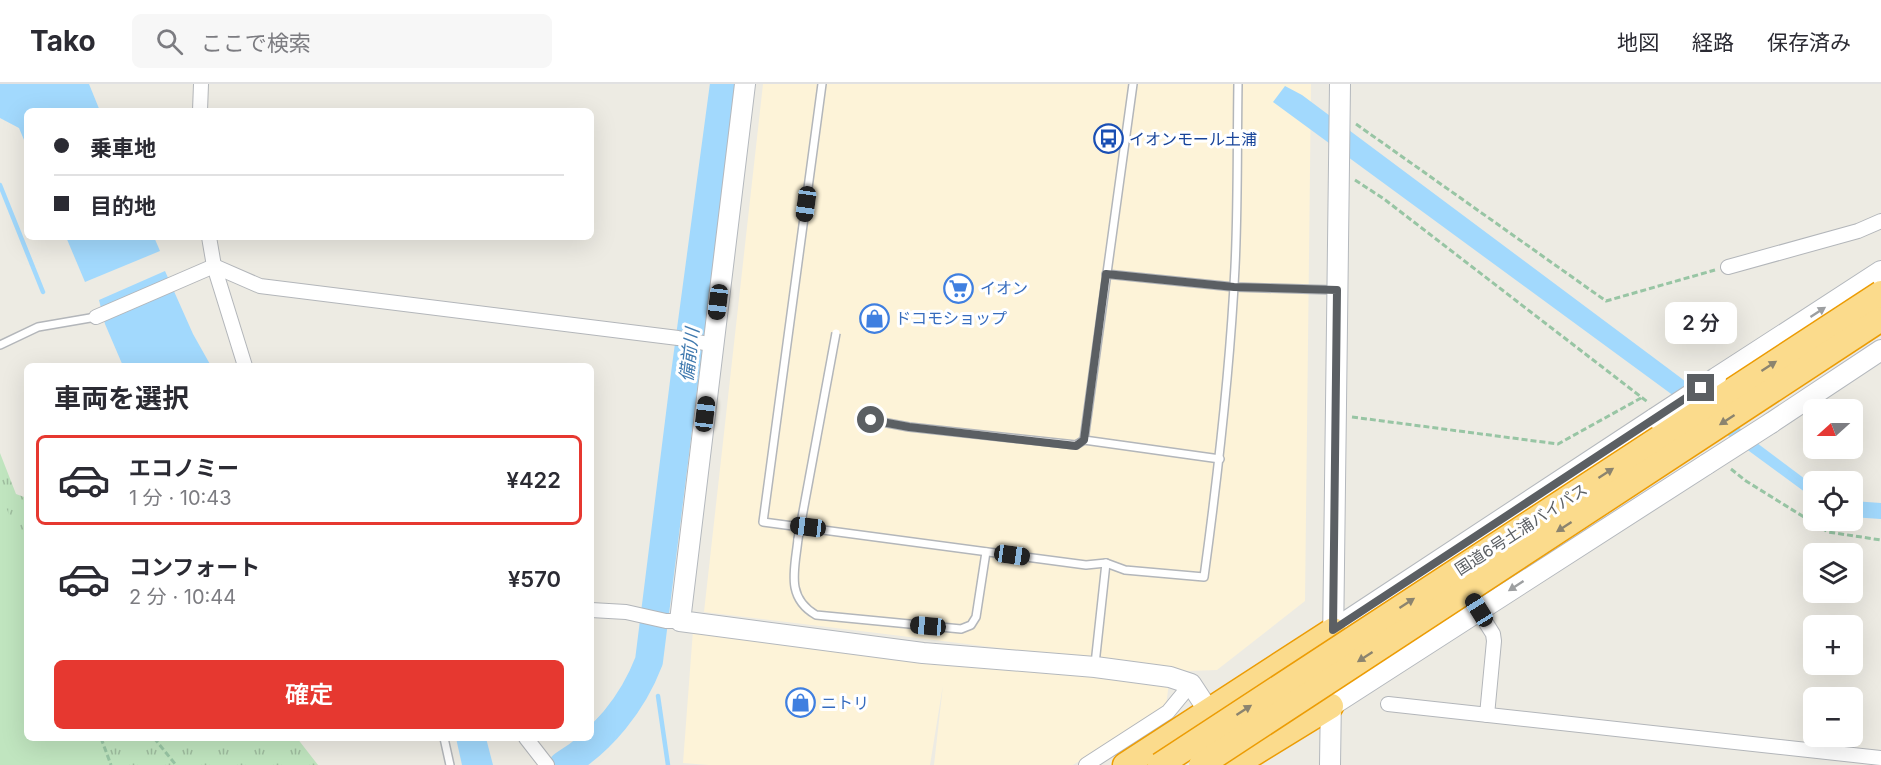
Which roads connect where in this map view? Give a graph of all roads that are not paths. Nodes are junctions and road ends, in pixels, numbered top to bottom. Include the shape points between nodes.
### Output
1 (201, 84) edge
2 (745, 84) edge
3 (822, 84) edge
4 (1132, 84) edge
5 (1238, 84) edge
6 (1340, 84) edge
7 (200, 108) edge
8 (1881, 221) edge
9 (210, 240) edge
10 (214, 266) junction
11 (1728, 267) road end
12 (1881, 271) edge
13 (1106, 274) junction
14 (1234, 287) junction
15 (1337, 290) junction
16 (1881, 292) edge
17 (96, 317) joint
18 (1881, 319) edge
19 (836, 333) dead end
20 (706, 344) junction
21 (0, 345) edge
22 (1881, 350) edge
23 (244, 363) edge
24 (871, 420) dead end
25 (1084, 440) junction
26 (1220, 459) junction
27 (986, 552) junction
28 (1444, 556) junction
29 (1106, 563) junction
30 (594, 610) edge
31 (1479, 610) junction
32 (674, 621) junction
33 (1333, 630) junction
34 (1095, 667) junction
35 (1191, 684) junction
36 (1388, 704) dead end
37 (1331, 706) junction
38 (1209, 710) junction
39 (1487, 716) junction
40 (445, 741) edge
41 (528, 741) edge
42 (1256, 752) junction
43 (1881, 758) edge
44 (546, 763) edge
45 (450, 765) edge
46 (1086, 765) edge
47 (1125, 765) edge
48 (1160, 765) edge
49 (1201, 765) edge
50 (1235, 765) edge
51 (1330, 765) edge

1 - 7 street
2 - 20 street
3 - 27 lane via 763,522
4 - 13 lane
5 - 14 lane
6 - 15 street
8 - 11 street
9 - 10 street
10 - 17 street
10 - 20 street via 260,286
10 - 23 street
28 -> 12 street, bridge via 1653,411 1716,378
13 - 14 lane
13 - 25 lane
14 - 15 lane
14 - 26 lane
15 - 33 street
48 -> 16 highway, 国道6号土浦バイパス, bridge
17 - 21 lane via 38,327
18 -> 49 highway, 国道6号土浦バイパス, bridge
19 - 27 lane, bridge via 793,581 805,609 816,615 961,629 976,617
20 - 32 street
22 -> 31 street, bridge
24 - 25 lane via 1076,446
25 - 26 lane
26 - 29 lane via 1204,577 1125,570
27 - 29 lane via 1086,565
28 - 31 street
28 - 33 street
29 - 34 lane
30 - 32 street
31 - 37 street
31 - 39 street via 1494,641
32 - 34 street via 923,653
33 - 37 street
33 - 38 highway
34 - 35 street via 1170,677
35 - 38 street
35 - 46 street via 1168,712
36 - 39 street
37 - 42 highway
37 - 51 street
38 - 42 street via 1224,737 1240,749
38 - 47 highway
39 - 43 street
40 - 45 lane
41 - 44 street
42 - 50 highway

